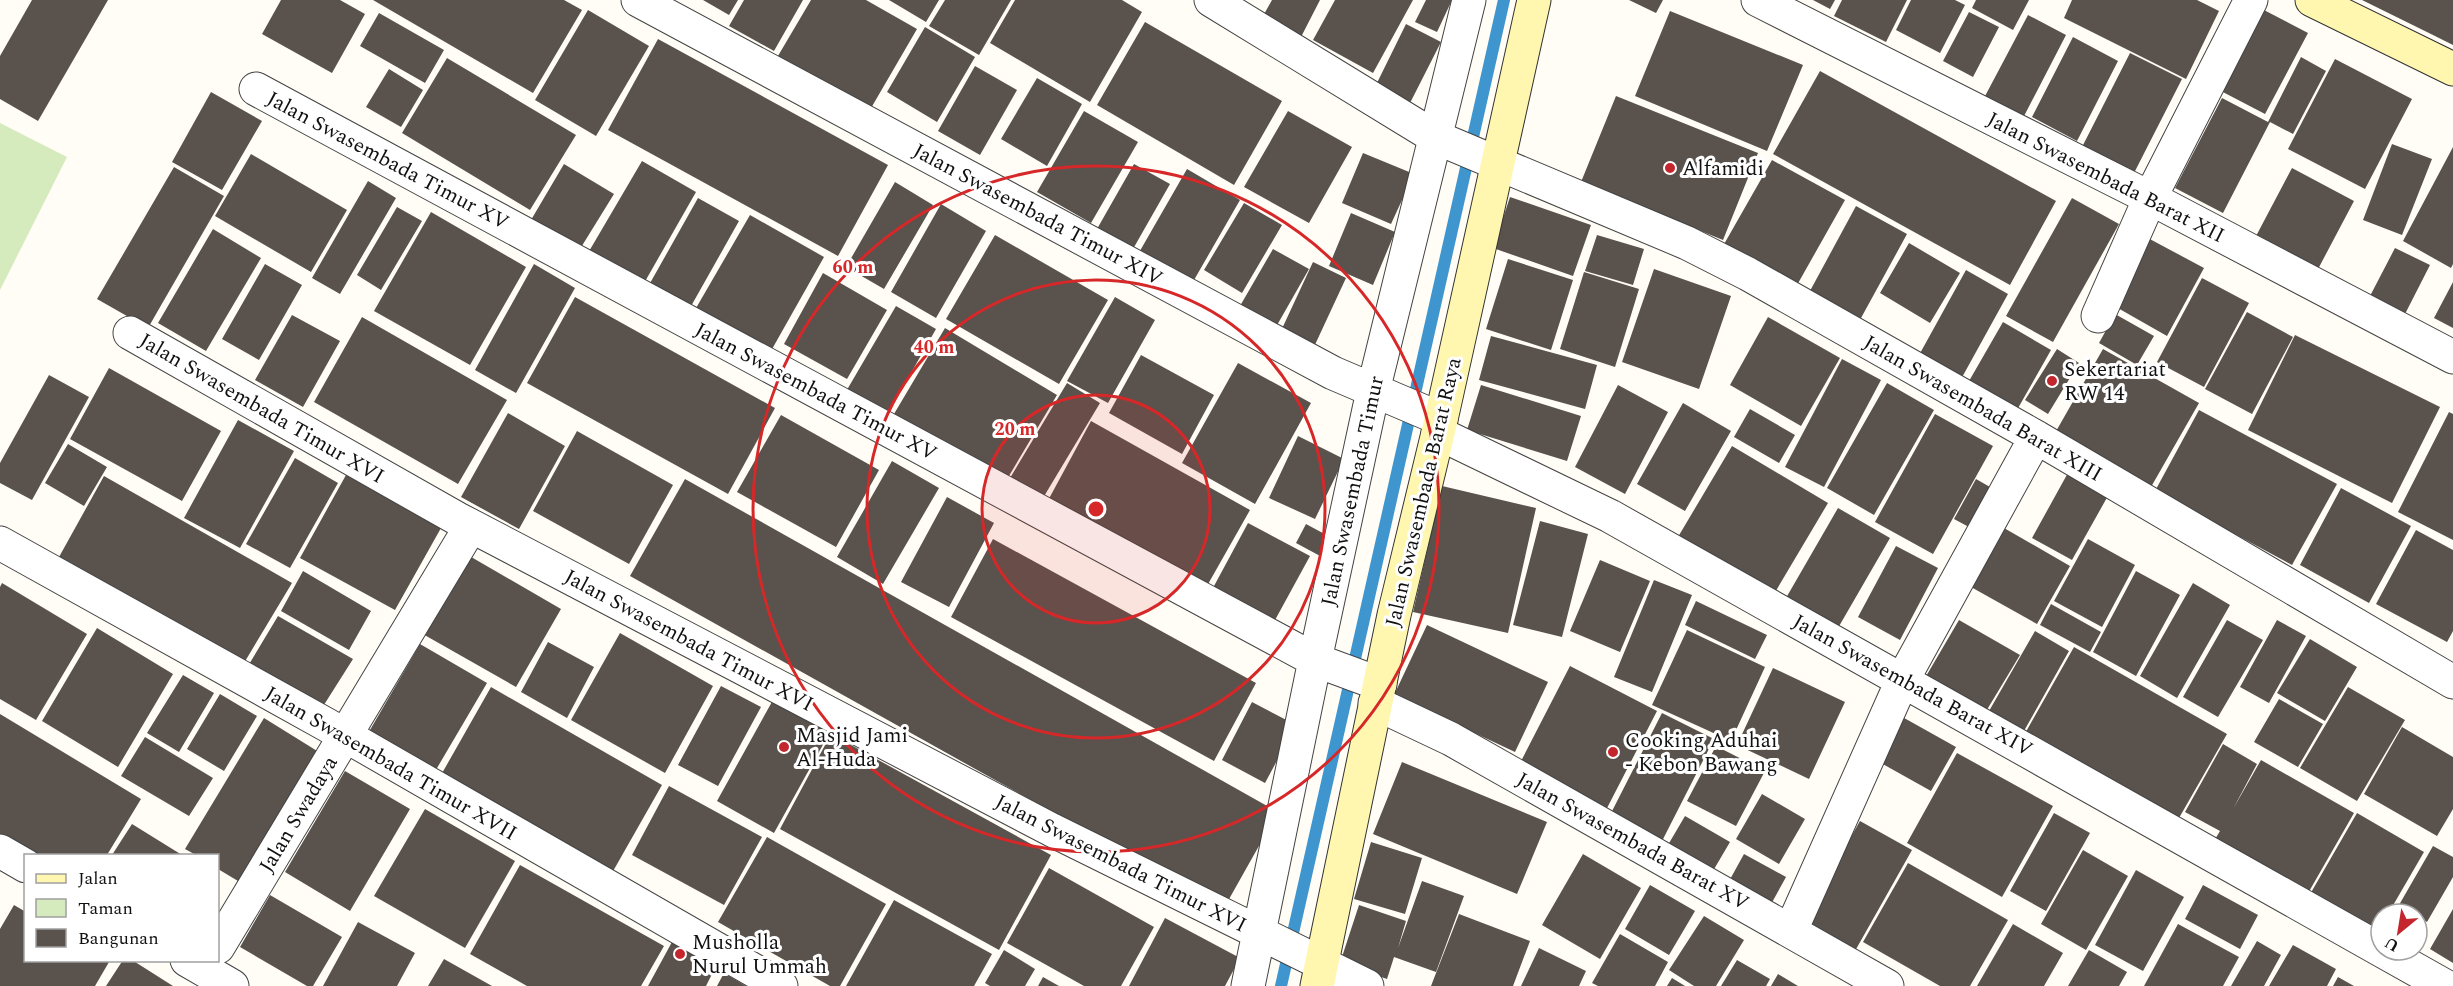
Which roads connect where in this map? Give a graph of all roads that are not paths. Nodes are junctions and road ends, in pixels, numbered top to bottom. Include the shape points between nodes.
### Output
1 (638, 0) edge
2 (1210, 0) edge
3 (1469, 0) edge
4 (1534, 0) edge
5 (1758, 0) edge
6 (2252, 0) edge
7 (2312, 0) edge
8 (2453, 69) edge
9 (256, 89) dead end
10 (1440, 139) junction
11 (1491, 162) junction
12 (2150, 198) junction
13 (2098, 316) dead end
14 (130, 333) dead end
15 (2453, 357) edge
16 (1381, 394) junction
17 (1437, 422) junction
18 (2036, 437) junction
19 (471, 526) junction
20 (0, 543) edge
21 (1317, 661) junction
22 (1903, 679) junction
23 (2453, 682) edge
24 (1377, 690) junction
25 (346, 736) junction
26 (0, 851) edge
27 (24, 865) edge
28 (1791, 930) junction
29 (1266, 936) junction
30 (219, 938) edge
31 (2369, 943) edge
32 (2402, 962) edge
33 (202, 965) edge
34 (1317, 968) edge
35 (232, 986) edge
36 (781, 986) edge
37 (1248, 986) edge
38 (1367, 986) edge
39 (1887, 986) edge
40 (2445, 986) edge

1 - 16 street, Jalan Swasembada Timur XIV via 1323,367
2 - 10 street, Jalan Swasembada Barat XIII
3 - 10 street, Jalan Swasembada Timur
4 - 11 street, Jalan Swasembada Barat Raya
5 - 12 street, Jalan Swasembada Barat XII
6 - 12 street
7 - 8 street
9 - 21 street, Jalan Swasembada Timur XV
10 - 11 street, Jalan Swasembada Barat XIII
10 - 16 street, Jalan Swasembada Timur
11 - 17 street, Jalan Swasembada Barat Raya
11 - 18 street, Jalan Swasembada Barat XIII via 1727,263
12 - 13 street
12 - 15 street, Jalan Swasembada Barat XII
14 - 19 street, Jalan Swasembada Timur XVI
16 - 17 street, Jalan Swasembada Timur XIV
16 - 21 street, Jalan Swasembada Timur
17 - 22 street, Jalan Swasembada Barat XIV
17 - 24 street, Jalan Swasembada Barat Raya
18 - 22 street
18 - 23 street, Jalan Swasembada Barat XIII
19 - 25 street, Jalan Swadaya
19 - 29 street, Jalan Swasembada Timur XVI via 1052,830
20 - 25 street, Jalan Swasembada Timur XVII
21 - 24 street, Jalan Swasembada Timur XV
21 - 29 street, Jalan Swasembada Timur
22 - 28 street
22 - 31 street, Jalan Swasembada Barat XIV
24 - 28 street, Jalan Swasembada Barat XV via 1450,739
24 - 34 street, Jalan Swasembada Barat Raya
25 - 30 street, Jalan Swadaya
25 - 36 street, Jalan Swasembada Timur XVII
26 - 27 street
28 - 39 street, Jalan Swasembada Barat XV
29 - 34 street, Jalan Swasembada Timur XVI
29 - 37 street, Jalan Swasembada Timur
32 - 40 street, Jalan Swasembada Barat XIV
33 - 35 street
34 - 38 street, Jalan Swasembada Timur XVI

